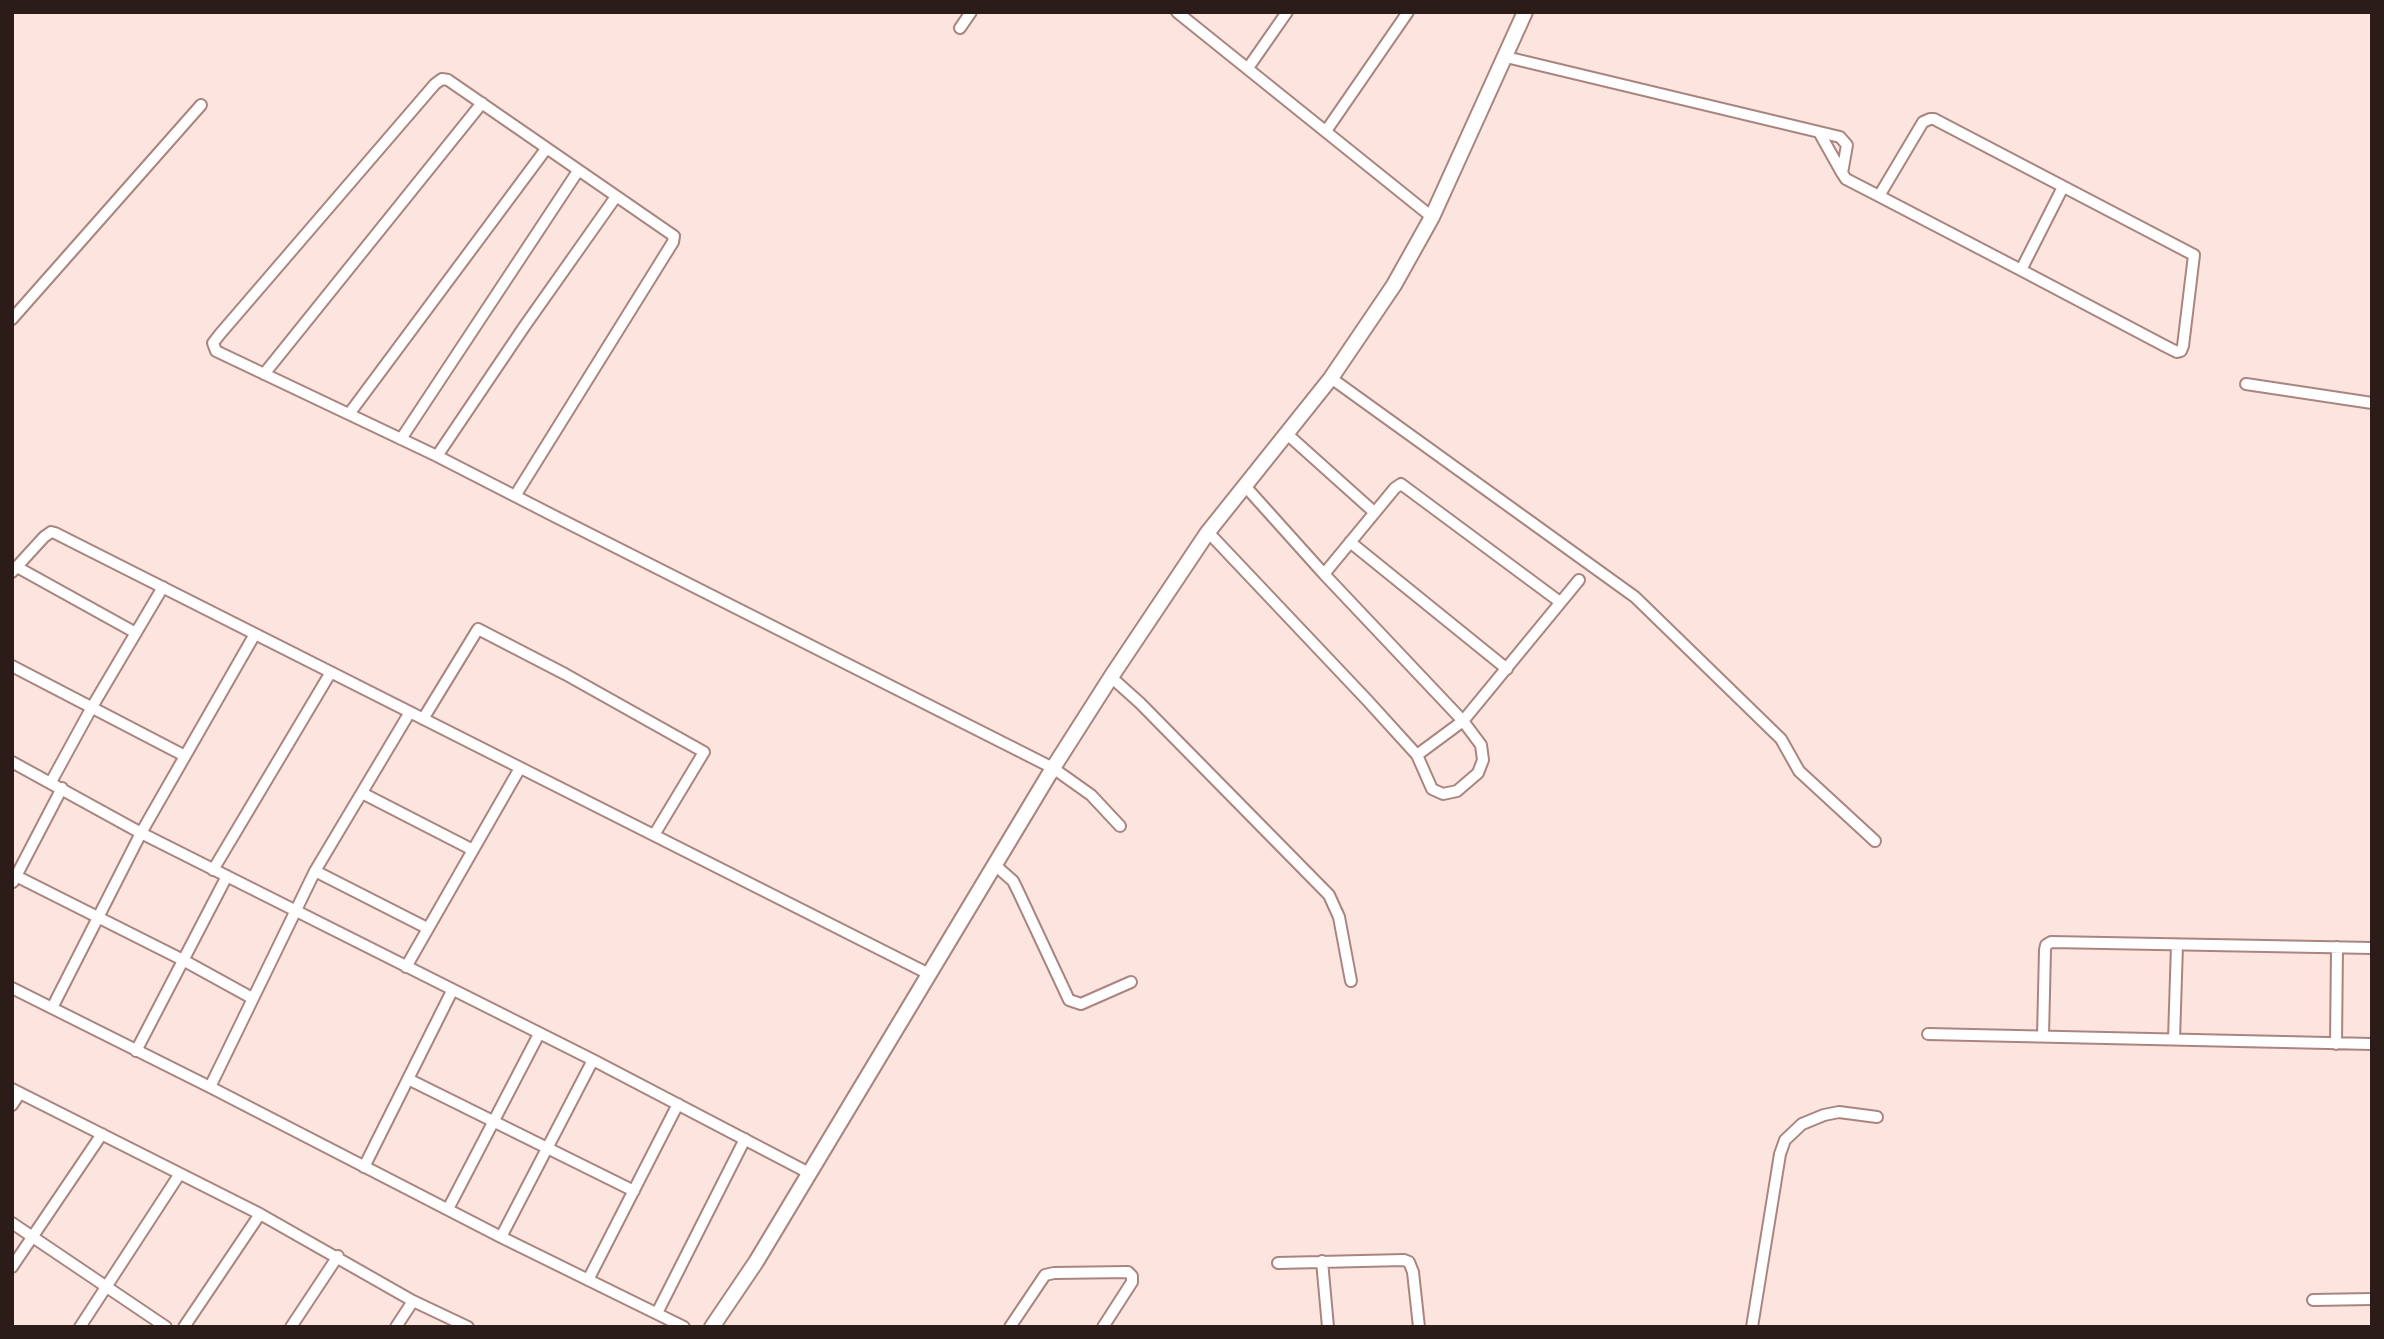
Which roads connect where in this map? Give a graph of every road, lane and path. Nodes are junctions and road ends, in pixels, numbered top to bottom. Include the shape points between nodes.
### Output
1 (971, 12) edge
2 (1177, 12) edge
3 (1287, 12) edge
4 (1408, 12) edge
5 (1524, 13) edge
6 (960, 28) dead end
7 (1506, 57) junction
8 (1248, 68) junction
9 (482, 103) junction
10 (201, 105) dead end
11 (1326, 131) junction
12 (1819, 132) junction
13 (546, 149) junction
14 (578, 171) junction
15 (1842, 173) junction
16 (2063, 187) junction
17 (1879, 196) junction
18 (615, 198) junction
19 (1432, 217) junction
20 (2021, 270) junction
21 (12, 319) edge
22 (264, 374) junction
23 (1331, 378) junction
24 (2246, 384) dead end
25 (2372, 403) edge
26 (349, 414) junction
27 (1287, 434) junction
28 (401, 439) junction
29 (437, 456) junction
30 (1245, 486) junction
31 (514, 496) junction
32 (1374, 512) junction
33 (1208, 532) junction
34 (1350, 542) junction
35 (14, 570) edge
36 (1324, 574) junction
37 (1579, 580) dead end
38 (163, 587) junction
39 (1560, 602) junction
40 (136, 633) junction
41 (256, 634) junction
42 (12, 666) edge
43 (1507, 669) junction
44 (331, 672) junction
45 (1111, 677) junction
46 (92, 707) junction
47 (410, 712) junction
48 (423, 719) junction
49 (1463, 722) junction
50 (1417, 755) junction
51 (185, 756) junction
52 (12, 762) edge
53 (520, 768) junction
54 (1053, 768) junction
55 (51, 782) junction
56 (62, 788) junction
57 (362, 793) junction
58 (1121, 826) dead end
59 (141, 833) junction
60 (654, 835) junction
61 (1875, 841) dead end
62 (473, 850) junction
63 (995, 865) junction
64 (214, 870) junction
65 (316, 871) junction
66 (227, 876) junction
67 (14, 879) edge
68 (295, 910) junction
69 (98, 918) junction
70 (427, 928) junction
71 (2177, 945) junction
72 (2337, 947) junction
73 (2372, 948) edge
74 (183, 960) junction
75 (406, 967) junction
76 (929, 974) junction
77 (1351, 981) dead end
78 (1131, 982) dead end
79 (12, 988) edge
80 (452, 990) junction
81 (252, 998) junction
82 (52, 1008) junction
83 (540, 1034) junction
84 (1927, 1034) dead end
85 (2043, 1036) junction
86 (2174, 1040) junction
87 (2336, 1044) junction
88 (2372, 1044) edge
89 (136, 1051) junction
90 (593, 1060) junction
91 (408, 1079) junction
92 (210, 1087) junction
93 (16, 1091) edge
94 (678, 1104) junction
95 (12, 1105) edge
96 (1877, 1117) dead end
97 (494, 1121) junction
98 (102, 1133) junction
99 (745, 1139) junction
100 (548, 1147) junction
101 (364, 1167) junction
102 (809, 1173) junction
103 (179, 1175) junction
104 (634, 1191) junction
105 (448, 1209) junction
106 (260, 1214) junction
107 (12, 1223) edge
108 (33, 1236) junction
109 (501, 1237) junction
110 (338, 1256) junction
111 (1322, 1261) junction
112 (1278, 1263) dead end
113 (12, 1267) edge
114 (588, 1280) junction
115 (106, 1286) junction
116 (2372, 1299) edge
117 (2313, 1300) dead end
118 (413, 1301) junction
119 (657, 1313) junction
120 (80, 1327) edge
121 (166, 1327) edge
122 (184, 1327) edge
123 (291, 1327) edge
124 (397, 1327) edge
125 (468, 1327) edge
126 (684, 1327) edge
127 (712, 1327) edge
128 (1010, 1327) edge
129 (1103, 1327) edge
130 (1328, 1327) edge
131 (1419, 1327) edge
132 (1752, 1327) edge

1 - 6 street
2 - 8 street
3 - 8 street
4 - 11 street
5 - 7 main road
7 - 12 street
7 - 19 main road
8 - 11 street
9 - 13 street
9 - 22 street
9 - 22 street via 448,79 435,84 213,343 216,351
10 - 21 street
11 - 19 street
12 - 15 street
12 - 15 street via 1846,142
13 - 14 street
13 - 26 street
14 - 18 street
14 - 28 street
15 - 17 street
16 - 17 street via 1930,119 1923,122
16 - 20 street
16 - 20 street via 2194,255 2181,351
17 - 20 street
18 - 29 street
18 - 31 street via 674,236 673,242
19 - 23 main road via 1394,285
22 - 26 street
23 - 27 main road
23 - 61 street via 1635,597 1781,739 1799,771
24 - 25 street
26 - 28 street
27 - 30 main road
27 - 32 street
28 - 29 street
29 - 31 street
30 - 33 main road
30 - 36 street
31 - 54 street
32 - 34 street
32 - 39 street via 1401,484
33 - 45 main road
33 - 50 street
34 - 36 street
34 - 43 street
35 - 38 street via 51,532
35 - 40 street
36 - 49 street
37 - 39 street
38 - 40 street
38 - 41 street
39 - 43 street
40 - 46 street
41 - 44 street
41 - 51 street
42 - 46 street
43 - 49 street
44 - 47 street
44 - 64 street
45 - 54 main road
45 - 77 street via 1329,895 1339,917
46 - 51 street
46 - 55 street
47 - 48 street
47 - 57 street
48 - 53 street
48 - 60 street via 478,629 704,752
49 - 50 street
49 - 50 street via 1481,745 1483,760 1478,773 1457,792 1443,794 1432,789
51 - 59 street
52 - 55 street
53 - 60 street
53 - 62 street
54 - 58 street via 1091,794
54 - 63 main road
55 - 56 street
56 - 59 street
56 - 67 street
57 - 62 street
57 - 65 street
59 - 64 street
59 - 69 street
60 - 76 street
62 - 70 street
63 - 76 main road
63 - 78 street via 1013,881 1069,1000 1081,1004
64 - 66 street
65 - 68 street
65 - 70 street
66 - 68 street
66 - 74 street
67 - 69 street
68 - 75 street
68 - 81 street
69 - 74 street
69 - 82 street
70 - 75 street
71 - 72 street
71 - 85 street via 2048,943
71 - 86 street
72 - 73 street
72 - 87 street
74 - 81 street
74 - 89 street
75 - 80 street
76 - 102 main road
79 - 82 street
80 - 83 street
80 - 91 street
81 - 92 street
82 - 89 street
83 - 90 street
83 - 97 street
84 - 85 street
85 - 86 street
86 - 87 street
87 - 88 street
89 - 92 street
90 - 94 street
90 - 100 street
91 - 97 street
91 - 101 street
92 - 101 street
93 - 95 street
93 - 98 street
94 - 99 street
94 - 104 street
96 - 132 street via 1839,1112 1824,1115 1802,1124 1785,1140
97 - 100 street
97 - 105 street
98 - 103 street
98 - 108 street
99 - 102 street
99 - 119 street
100 - 104 street
100 - 109 street
101 - 105 street
102 - 127 main road
103 - 106 street
103 - 115 street
104 - 114 street
105 - 109 street
106 - 110 street
106 - 122 street
107 - 108 street
108 - 113 street
108 - 115 street
109 - 114 street
110 - 118 street
110 - 123 street
111 - 112 street
111 - 130 street
111 - 131 street via 1409,1262
114 - 119 street
115 - 120 street
115 - 121 street
116 - 117 street
118 - 124 street
118 - 125 street
119 - 126 street
128 - 129 street via 1049,1273 1128,1272 1132,1282

